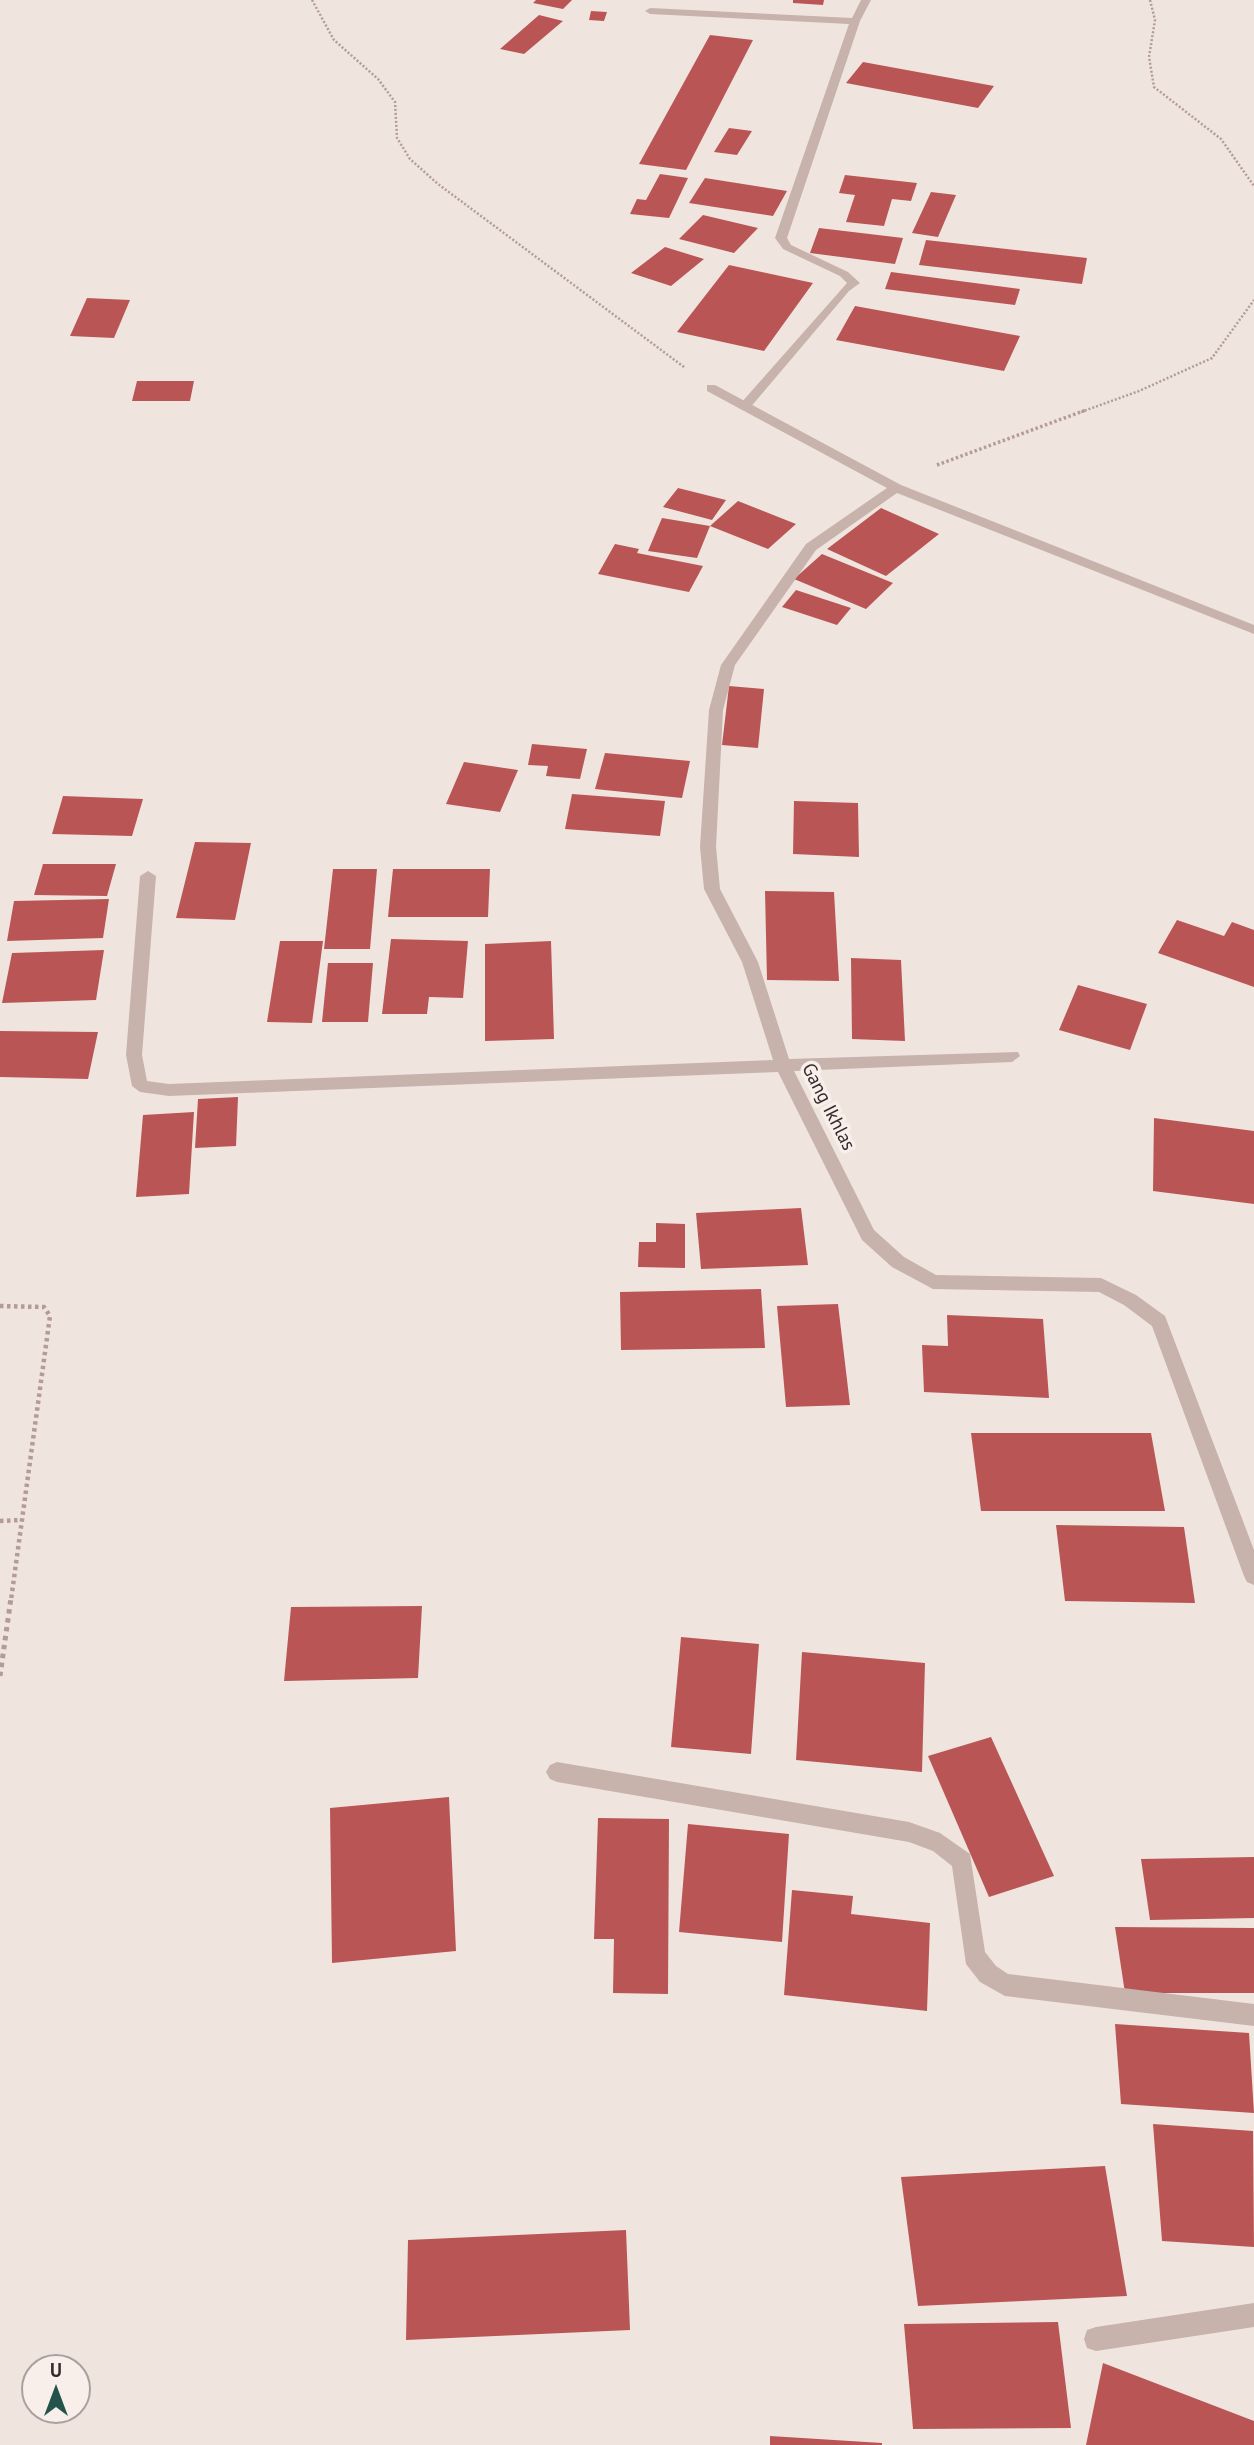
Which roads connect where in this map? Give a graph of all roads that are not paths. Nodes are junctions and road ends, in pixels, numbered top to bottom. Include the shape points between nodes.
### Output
1 (866, 0) edge
2 (650, 11) dead end
3 (855, 21) junction
4 (711, 388) road end
5 (745, 406) junction
6 (896, 488) junction
7 (1254, 630) edge
8 (148, 876) dead end
9 (1012, 1056) dead end
10 (782, 1063) junction
11 (1254, 1576) edge
12 (556, 1772) dead end
13 (1254, 2015) edge
14 (1254, 2315) edge
15 (1096, 2339) dead end

1 - 3 street
2 - 3 street
3 - 5 street via 780,238 787,247 854,283
4 - 5 street
5 - 6 street
6 - 7 street
6 - 10 street, Gang Ikhlas via 811,547 728,665 716,710 708,847 712,889 750,962
8 - 10 street via 134,1055 140,1086 169,1090
9 - 10 street
10 - 11 street, Gang Ikhlas via 868,1235 898,1262 933,1282 1101,1285 1159,1321
12 - 13 street via 909,1832 940,1843 962,1861 974,1956 988,1974 1005,1985
14 - 15 street

